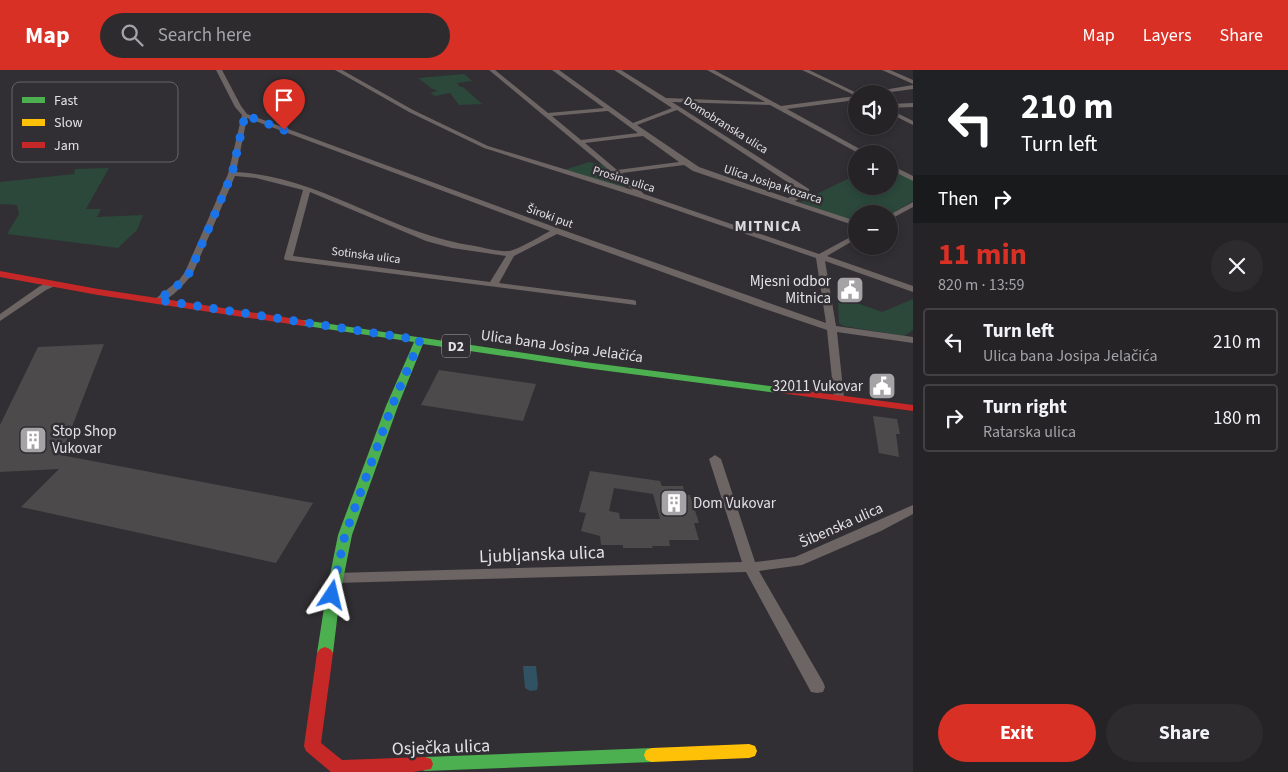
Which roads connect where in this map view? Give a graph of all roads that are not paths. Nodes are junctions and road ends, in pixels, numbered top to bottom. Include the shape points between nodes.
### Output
1 (219, 70) edge
2 (338, 70) edge
3 (492, 70) edge
4 (555, 70) edge
5 (617, 70) edge
6 (710, 70) edge
7 (805, 70) edge
8 (884, 70) edge
9 (913, 82) edge
10 (913, 87) edge
11 (898, 89) edge
12 (848, 90) edge
13 (848, 99) edge
14 (665, 100) junction
15 (913, 104) edge
16 (898, 105) edge
17 (776, 106) junction
18 (678, 108) junction
19 (609, 109) junction
20 (245, 115) junction
21 (548, 115) junction
22 (898, 115) edge
23 (913, 123) edge
24 (632, 125) junction
25 (644, 134) junction
26 (580, 142) junction
27 (849, 145) edge
28 (685, 163) junction
29 (898, 171) edge
30 (616, 172) junction
31 (232, 174) junction
32 (913, 179) edge
33 (307, 190) junction
34 (647, 197) junction
35 (332, 200) junction
36 (789, 201) junction
37 (310, 203) junction
38 (913, 204) edge
39 (898, 213) edge
40 (848, 221) edge
41 (557, 231) junction
42 (848, 240) edge
43 (512, 254) junction
44 (820, 256) junction
45 (0, 274) edge
46 (52, 284) junction
47 (494, 284) junction
48 (913, 289) edge
49 (158, 300) junction
50 (633, 303) dead end
51 (0, 318) edge
52 (832, 328) junction
53 (910, 338) edge
54 (420, 340) junction
55 (839, 398) junction
56 (913, 408) edge
57 (715, 459) dead end
58 (913, 509) edge
59 (750, 567) junction
60 (335, 578) junction
61 (817, 686) dead end
62 (749, 751) dead end

1 - 20 street
2 - 34 street, Prosina ulica via 486,147
3 - 21 street
4 - 19 street, Ulica Josipa Kozarca
5 - 14 street, Domobranska ulica
6 - 17 street
7 - 12 street
8 - 9 street
10 - 11 street
13 - 17 street
14 - 17 street
14 - 18 street, Domobranska ulica
15 - 16 street
17 - 27 street
18 - 24 street
18 - 36 street, Domobranska ulica via 806,192
19 - 21 street
19 - 24 street, Ulica Josipa Kozarca
20 - 31 street
20 - 41 street, Široki put
21 - 26 street
22 - 23 street
24 - 25 street, Ulica Josipa Kozarca
25 - 26 street
25 - 28 street, Ulica Josipa Kozarca
26 - 30 street
28 - 30 street
28 - 36 street, Ulica Josipa Kozarca
29 - 32 street
30 - 34 street
31 - 33 street, Sotinska ulica via 269,177
31 - 49 street via 190,272
33 - 35 street, Sotinska ulica
33 - 37 street, Sotinska ulica
34 - 44 street, Prosina ulica
35 - 37 street, Sotinska ulica
35 - 43 street, Sotinska ulica via 431,240
36 - 40 street, Ulica Josipa Kozarca
37 - 47 street, Sotinska ulica via 288,258
38 - 39 street
41 - 43 street
41 - 52 street, Široki put
42 - 44 street
43 - 47 street
44 - 48 street, Prosina ulica
44 - 52 street
45 - 46 main road, Ulica bana Josipa Jelačića / D2
46 - 49 main road, Ulica bana Josipa Jelačića / D2
46 - 51 street
47 - 50 street, Sotinska ulica
49 - 54 main road, Ulica bana Josipa Jelačića / D2
52 - 53 street, Široki put
52 - 55 street
54 - 55 main road, Ulica bana Josipa Jelačića / D2
54 - 60 main road via 345,535
55 - 56 main road, Ulica bana Josipa Jelačića / D2
57 - 59 street
58 - 59 street, Šibenska ulica via 797,562
59 - 60 street, Ljubljanska ulica
59 - 61 street
60 - 62 main road, Osječka ulica via 312,746 339,768

